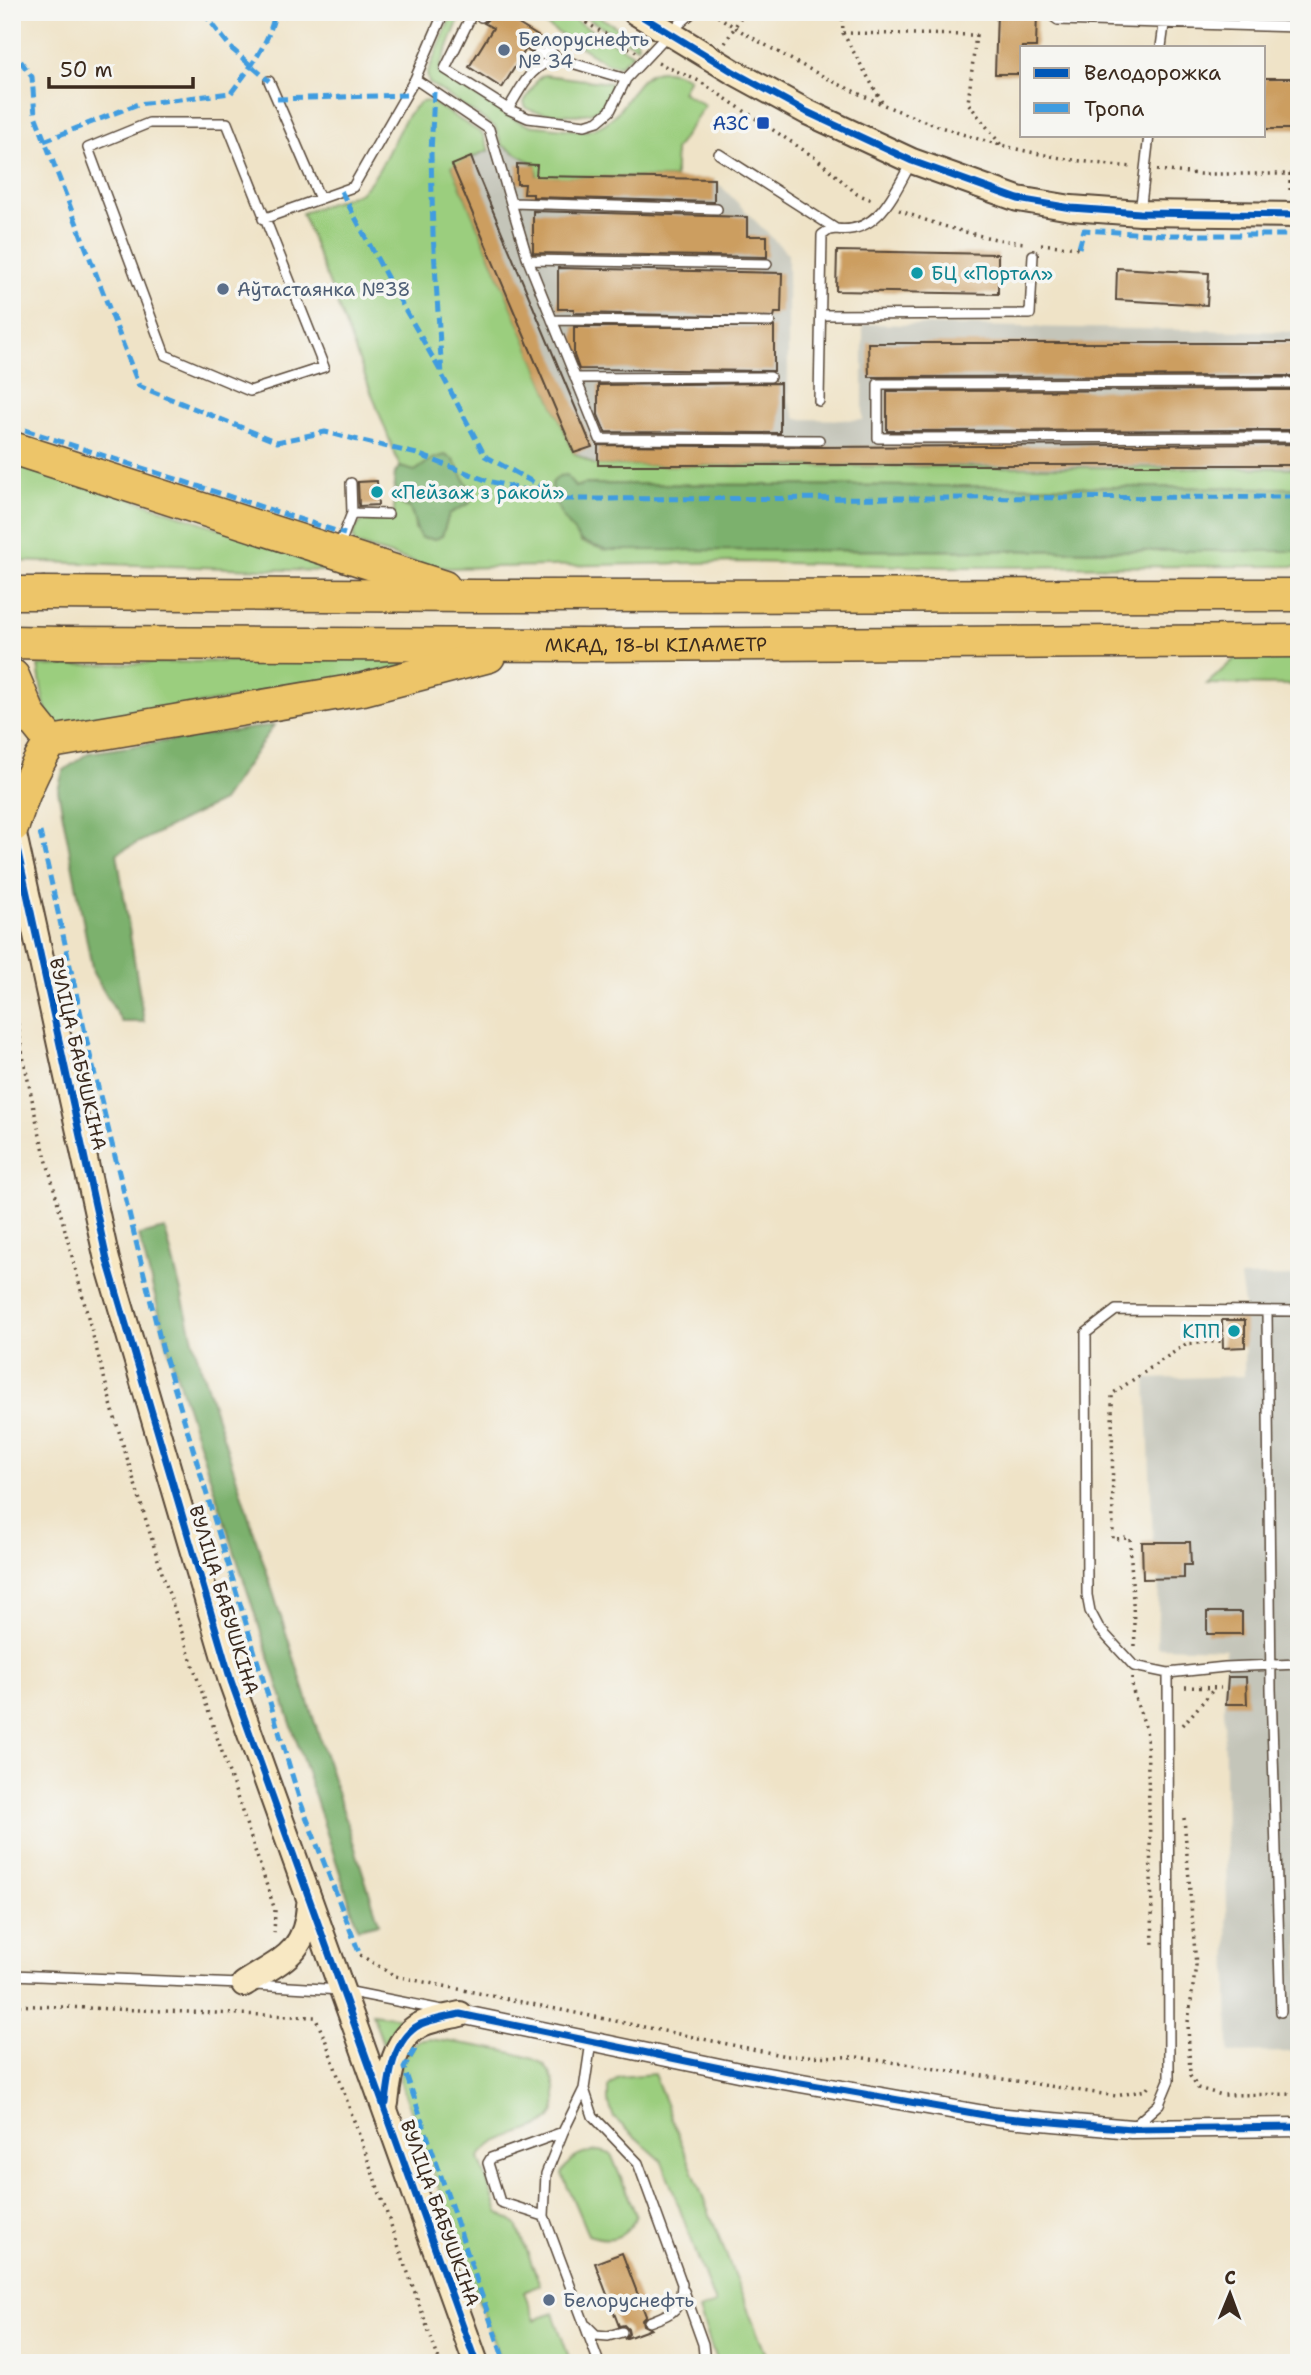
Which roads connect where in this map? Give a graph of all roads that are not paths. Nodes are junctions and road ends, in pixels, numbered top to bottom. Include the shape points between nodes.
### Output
1 (444, 12) edge
2 (635, 12) edge
3 (693, 12) edge
4 (1047, 12) edge
5 (478, 14) edge
6 (1106, 17) edge
7 (1164, 25) junction
8 (1299, 27) edge
9 (670, 32) junction
10 (544, 44) dead end
11 (1161, 46) edge
12 (538, 53) dead end
13 (557, 58) junction
14 (415, 79) junction
15 (626, 79) junction
16 (269, 81) dead end
17 (508, 109) junction
18 (1149, 136) edge
19 (719, 154) dead end
20 (912, 161) junction
21 (320, 198) junction
22 (512, 203) junction
23 (717, 209) dead end
24 (1140, 213) junction
25 (1299, 215) edge
26 (263, 219) junction
27 (836, 229) junction
28 (1033, 255) dead end
29 (527, 260) junction
30 (767, 264) dead end
31 (821, 315) junction
32 (552, 320) junction
33 (770, 322) dead end
34 (770, 377) dead end
35 (575, 378) junction
36 (1299, 383) edge
37 (819, 401) dead end
38 (1299, 437) edge
39 (819, 440) dead end
40 (12, 448) edge
41 (351, 483) dead end
42 (352, 513) junction
43 (388, 514) dead end
44 (336, 554) junction
45 (12, 593) edge
46 (1299, 595) edge
47 (476, 596) junction
48 (1299, 641) edge
49 (12, 642) edge
50 (588, 645) junction
51 (13, 676) edge
52 (12, 721) edge
53 (51, 742) junction
54 (12, 826) edge
55 (1267, 1311) junction
56 (1299, 1311) edge
57 (1270, 1664) junction
58 (1299, 1664) edge
59 (1168, 1673) junction
60 (310, 1901) junction
61 (12, 1975) edge
62 (244, 1984) junction
63 (341, 1990) junction
64 (1281, 2012) dead end
65 (460, 2014) junction
66 (591, 2042) junction
67 (584, 2088) junction
68 (386, 2107) junction
69 (1299, 2127) edge
70 (1131, 2129) junction
71 (562, 2132) junction
72 (544, 2216) junction
73 (682, 2284) junction
74 (583, 2322) junction
75 (649, 2322) dead end
76 (622, 2332) dead end
77 (476, 2363) edge
78 (599, 2363) edge
79 (705, 2363) edge

1 - 14 lane
2 - 9 street
3 - 9 lane
4 - 6 lane via 1058,20
5 - 17 lane via 445,69
6 - 7 lane
7 - 8 lane
7 - 11 lane
9 - 15 lane
9 - 20 street via 807,112
10 - 13 lane
12 - 13 lane
13 - 15 lane
13 - 17 lane via 534,68
14 - 21 lane via 353,187
14 - 22 lane via 489,129
15 - 17 lane via 610,111 585,125 528,118
16 - 21 lane
18 - 24 lane
19 - 27 lane
20 - 24 street via 1018,199
20 - 27 lane via 887,206 869,224
21 - 26 lane
22 - 23 lane
22 - 29 lane
24 - 25 street
26 - 26 lane via 227,123 149,123 88,148 164,355 250,391 324,367
27 - 31 lane via 822,235
28 - 31 lane via 1030,314
29 - 30 lane
29 - 32 lane
31 - 37 lane
32 - 33 lane
32 - 35 lane
34 - 35 lane
35 - 39 lane via 600,439
36 - 38 lane via 878,384 878,438
40 - 44 highway
41 - 42 lane
42 - 43 lane
42 - 44 lane
44 - 47 highway
45 - 47 highway, bridge
46 - 47 highway
48 - 50 highway, МКАД, 18-Ы КІЛАМЕТР
49 - 50 highway, МКАД, 18-Ы КІЛАМЕТР, bridge
50 - 53 highway via 491,656 363,689
51 - 52 street
51 - 53 highway via 30,716
53 - 54 highway via 39,759
54 - 60 street, ВУЛІЦА БАБУШКІНА via 107,1260 231,1681
55 - 56 lane
55 - 57 lane
55 - 59 lane via 1116,1310 1086,1333 1090,1611 1099,1628 1134,1666
57 - 58 lane
57 - 59 lane
57 - 64 lane
59 - 70 lane via 1169,2080 1158,2104
60 - 62 street via 308,1926 299,1944
60 - 63 street, ВУЛІЦА БАБУШКІНА
61 - 62 lane
62 - 63 lane
63 - 65 lane
63 - 68 street, ВУЛІЦА БАБУШКІНА
65 - 66 street
65 - 68 street via 421,2025 403,2039 389,2075
66 - 67 lane
66 - 70 street via 996,2117
67 - 71 lane
67 - 73 lane via 593,2116 638,2163
68 - 77 street, ВУЛІЦА БАБУШКІНА
69 - 70 street
71 - 72 lane via 546,2174
71 - 72 lane via 491,2158 488,2164 500,2202
72 - 74 lane
73 - 75 lane via 682,2300 673,2313
73 - 79 lane
74 - 76 lane via 596,2335
74 - 78 lane

